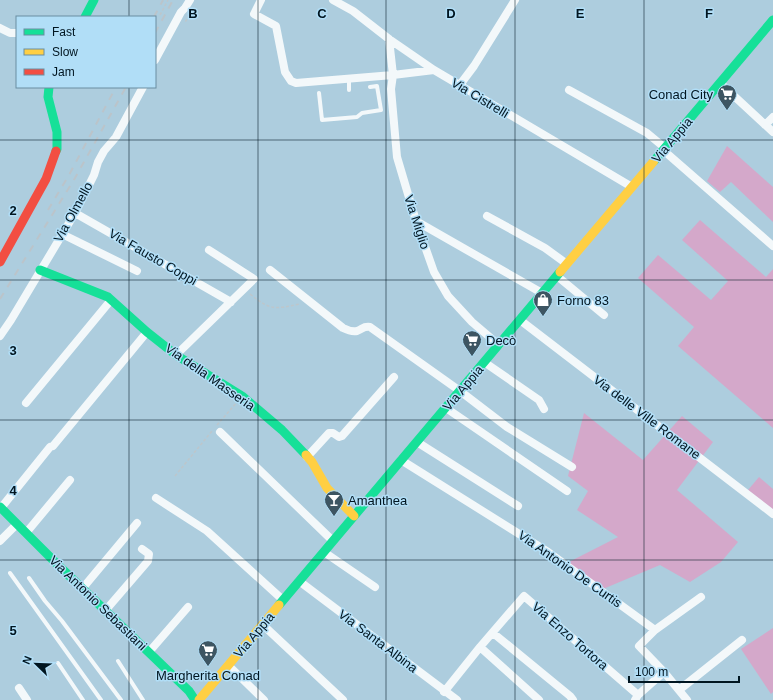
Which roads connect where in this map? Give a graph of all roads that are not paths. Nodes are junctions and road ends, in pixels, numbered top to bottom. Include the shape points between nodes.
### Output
1 (94, 0) edge
2 (190, 0) edge
3 (261, 0) edge
4 (333, 0) edge
5 (515, 0) edge
6 (86, 16) edge
7 (773, 20) edge
8 (0, 28) edge
9 (16, 33) edge
10 (389, 39) junction
11 (156, 58) edge
12 (434, 70) junction
13 (393, 75) junction
14 (379, 76) junction
15 (349, 78) junction
16 (720, 83) junction
17 (377, 86) junction
18 (459, 86) junction
19 (370, 87) dead end
20 (49, 88) edge
21 (142, 88) edge
22 (349, 90) dead end
23 (569, 90) dead end
24 (319, 93) dead end
25 (773, 117) edge
26 (765, 125) junction
27 (773, 132) edge
28 (664, 149) junction
29 (632, 187) junction
30 (75, 213) junction
31 (487, 216) dead end
32 (416, 221) junction
33 (62, 234) junction
34 (773, 246) edge
35 (209, 250) dead end
36 (0, 262) edge
37 (567, 264) junction
38 (40, 270) junction
39 (270, 270) dead end
40 (137, 271) dead end
41 (557, 276) junction
42 (542, 293) junction
43 (111, 300) junction
44 (231, 302) junction
45 (604, 315) dead end
46 (520, 320) junction
47 (147, 332) junction
48 (0, 336) edge
49 (499, 345) junction
50 (176, 355) junction
51 (484, 362) junction
52 (394, 377) dead end
53 (460, 391) junction
54 (26, 403) dead end
55 (446, 408) junction
56 (544, 409) dead end
57 (217, 429) road end
58 (417, 442) junction
59 (307, 457) junction
60 (402, 460) junction
61 (572, 467) dead end
62 (70, 480) dead end
63 (567, 491) dead end
64 (156, 498) dead end
65 (518, 506) dead end
66 (1, 508) edge
67 (773, 514) edge
68 (354, 516) junction
69 (137, 523) dead end
70 (17, 524) junction
71 (26, 533) junction
72 (0, 541) edge
73 (333, 541) junction
74 (142, 549) dead end
75 (324, 552) junction
76 (10, 573) dead end
77 (29, 578) dead end
78 (299, 581) junction
79 (375, 587) dead end
80 (82, 589) junction
81 (701, 597) dead end
82 (283, 600) junction
83 (188, 607) dead end
84 (105, 611) junction
85 (263, 625) junction
86 (655, 630) junction
87 (492, 633) junction
88 (742, 640) dead end
89 (480, 647) junction
90 (149, 652) junction
91 (118, 661) dead end
92 (58, 663) dead end
93 (228, 666) junction
94 (664, 672) junction
95 (19, 688) dead end
96 (679, 690) junction
97 (445, 691) junction
98 (636, 697) edge
99 (27, 700) edge
100 (83, 700) edge
101 (101, 700) edge
102 (121, 700) edge
103 (143, 700) edge
104 (195, 700) edge
105 (199, 700) edge
106 (264, 700) edge
107 (343, 700) edge
108 (458, 700) edge
109 (539, 700) edge
110 (573, 700) edge
111 (687, 700) edge

1 - 6 main road
2 - 11 street
3 - 15 street via 254,14 276,26 285,72 290,80 296,83
4 - 10 street, Via Cistrelli via 353,11
5 - 18 street
7 - 16 main road, Via Appia
8 - 9 street
10 - 12 street, Via Cistrelli
10 - 13 street, Via Miglio
12 - 13 street
12 - 18 street, Via Cistrelli
13 - 14 street
13 - 32 street, Via Miglio via 391,89 397,157
14 - 15 street
14 - 17 lane
15 - 22 lane
16 - 26 street
16 - 28 main road, Via Appia
17 - 19 lane
17 - 24 lane via 381,110 362,113 357,117 322,120
18 - 29 street, Via Cistrelli
20 - 36 main road via 48,97 57,132 57,149 46,179
21 - 30 street, Via Olmello via 116,137 98,162
23 - 28 street via 646,134
25 - 26 street
26 - 27 street
28 - 29 main road, Via Appia
28 - 34 street
29 - 37 main road, Via Appia
30 - 33 street, Via Olmello
30 - 44 street, Via Fausto Coppi
31 - 37 street via 545,248
32 - 42 street
32 - 49 street, Via Miglio via 434,272 448,296 472,322
33 - 38 street, Via Olmello
33 - 40 street
35 - 44 street via 254,280
37 - 41 main road, Via Appia
38 - 43 main road, Via della Masseria
38 - 48 street, Via Olmello
39 - 53 street via 343,328 357,331 370,326
41 - 42 main road, Via Appia
41 - 45 street
42 - 46 main road, Via Appia
43 - 47 main road, Via della Masseria
43 - 54 street
44 - 50 street
46 - 49 main road, Via Appia
46 - 67 street, Via delle Ville Romane
47 - 50 main road, Via della Masseria
47 - 66 street
49 - 51 main road, Via Appia
50 - 59 main road, Via della Masseria via 242,396 282,430
51 - 53 main road, Via Appia
51 - 56 street via 539,400
52 - 59 street via 342,436 329,433
53 - 55 main road, Via Appia
53 - 61 street via 507,428
55 - 58 main road, Via Appia
55 - 63 street
57 - 73 street
58 - 60 main road, Via Appia
58 - 65 street
59 - 68 main road, Via della Masseria via 327,488
60 - 68 main road, Via Appia
60 - 86 street, Via Antonio De Curtis via 548,552
62 - 71 street
64 - 82 street via 207,531
66 - 70 main road, Via Antonio Sebastiani
68 - 73 main road, Via Appia
69 - 80 street
70 - 71 main road, Via Antonio Sebastiani
70 - 72 street
71 - 80 main road, Via Antonio Sebastiani
73 - 75 main road, Via Appia
74 - 84 street via 149,554 148,561
75 - 78 main road, Via Appia
75 - 79 street
76 - 101 lane
77 - 102 lane
78 - 82 main road, Via Appia
78 - 97 street, Via Santa Albina
80 - 84 main road, Via Antonio Sebastiani
81 - 86 street
82 - 85 main road, Via Appia
83 - 90 street
84 - 90 main road, Via Antonio Sebastiani
85 - 93 main road, Via Appia
85 - 107 street
86 - 94 street via 638,646
87 - 89 street, Via Enzo Tortora
87 - 98 street, Via Enzo Tortora via 524,596
87 - 110 street
88 - 96 street
89 - 97 street, Via Enzo Tortora
89 - 109 street
90 - 104 main road, Via Antonio Sebastiani
91 - 103 lane
92 - 100 lane
93 - 105 main road, Via Appia
93 - 106 street
94 - 96 street
94 - 98 street
95 - 99 street
96 - 111 street
97 - 108 street, Via Santa Albina

